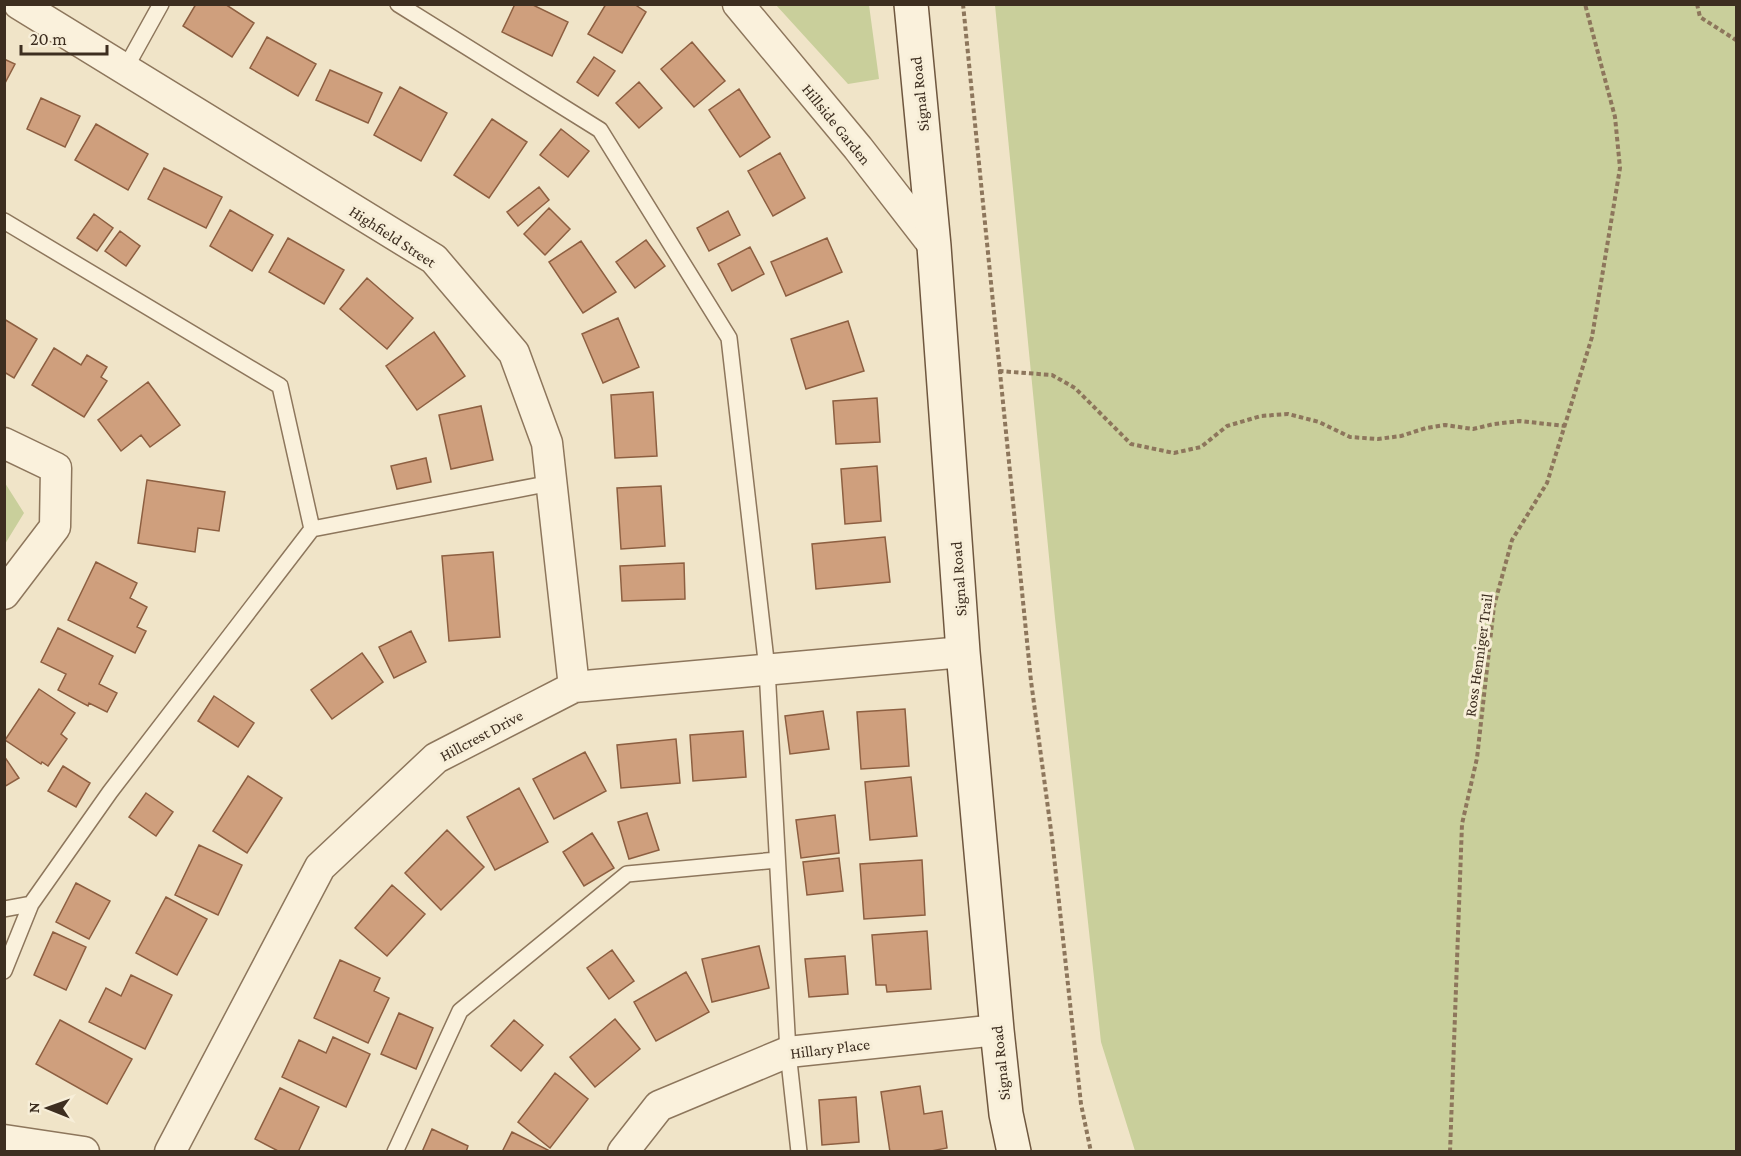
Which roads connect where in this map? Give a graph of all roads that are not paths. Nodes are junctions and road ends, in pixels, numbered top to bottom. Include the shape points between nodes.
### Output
1 (20, 4) edge
2 (161, 4) edge
3 (398, 4) edge
4 (738, 4) edge
5 (910, 4) edge
6 (124, 69) junction
7 (4, 221) edge
8 (934, 246) junction
9 (4, 444) edge
10 (551, 483) junction
11 (312, 529) junction
12 (4, 594) edge
13 (963, 652) junction
14 (767, 669) junction
15 (574, 687) junction
16 (777, 860) junction
17 (31, 904) junction
18 (4, 909) edge
19 (4, 971) edge
20 (997, 1030) junction
21 (788, 1052) junction
22 (4, 1140) edge
23 (84, 1152) edge
24 (170, 1152) edge
25 (395, 1152) edge
26 (624, 1152) edge
27 (799, 1152) edge
28 (1014, 1152) edge

1 - 6 street, Highfield Street
2 - 6 lane
3 - 14 lane via 600,130 729,338
4 - 8 street, Hillside Garden
5 - 8 street, Signal Road
6 - 10 street, Highfield Street via 434,259 514,353 547,443
7 - 11 lane via 280,386
8 - 13 street, Signal Road
9 - 12 street via 56,468 56,480 55,527
10 - 11 lane
10 - 15 street, Highfield Street
11 - 17 lane via 110,792
13 - 14 street, Hillcrest Drive
13 - 20 street, Signal Road
14 - 15 street, Hillcrest Drive
14 - 16 lane
15 - 24 street, Hillcrest Drive via 436,758 320,867
16 - 21 lane
16 - 25 lane via 627,874 460,1011
17 - 18 lane
17 - 19 lane
20 - 21 street, Hillary Place
20 - 28 street, Signal Road
21 - 26 street, Hillary Place via 659,1106
21 - 27 lane
22 - 23 street

